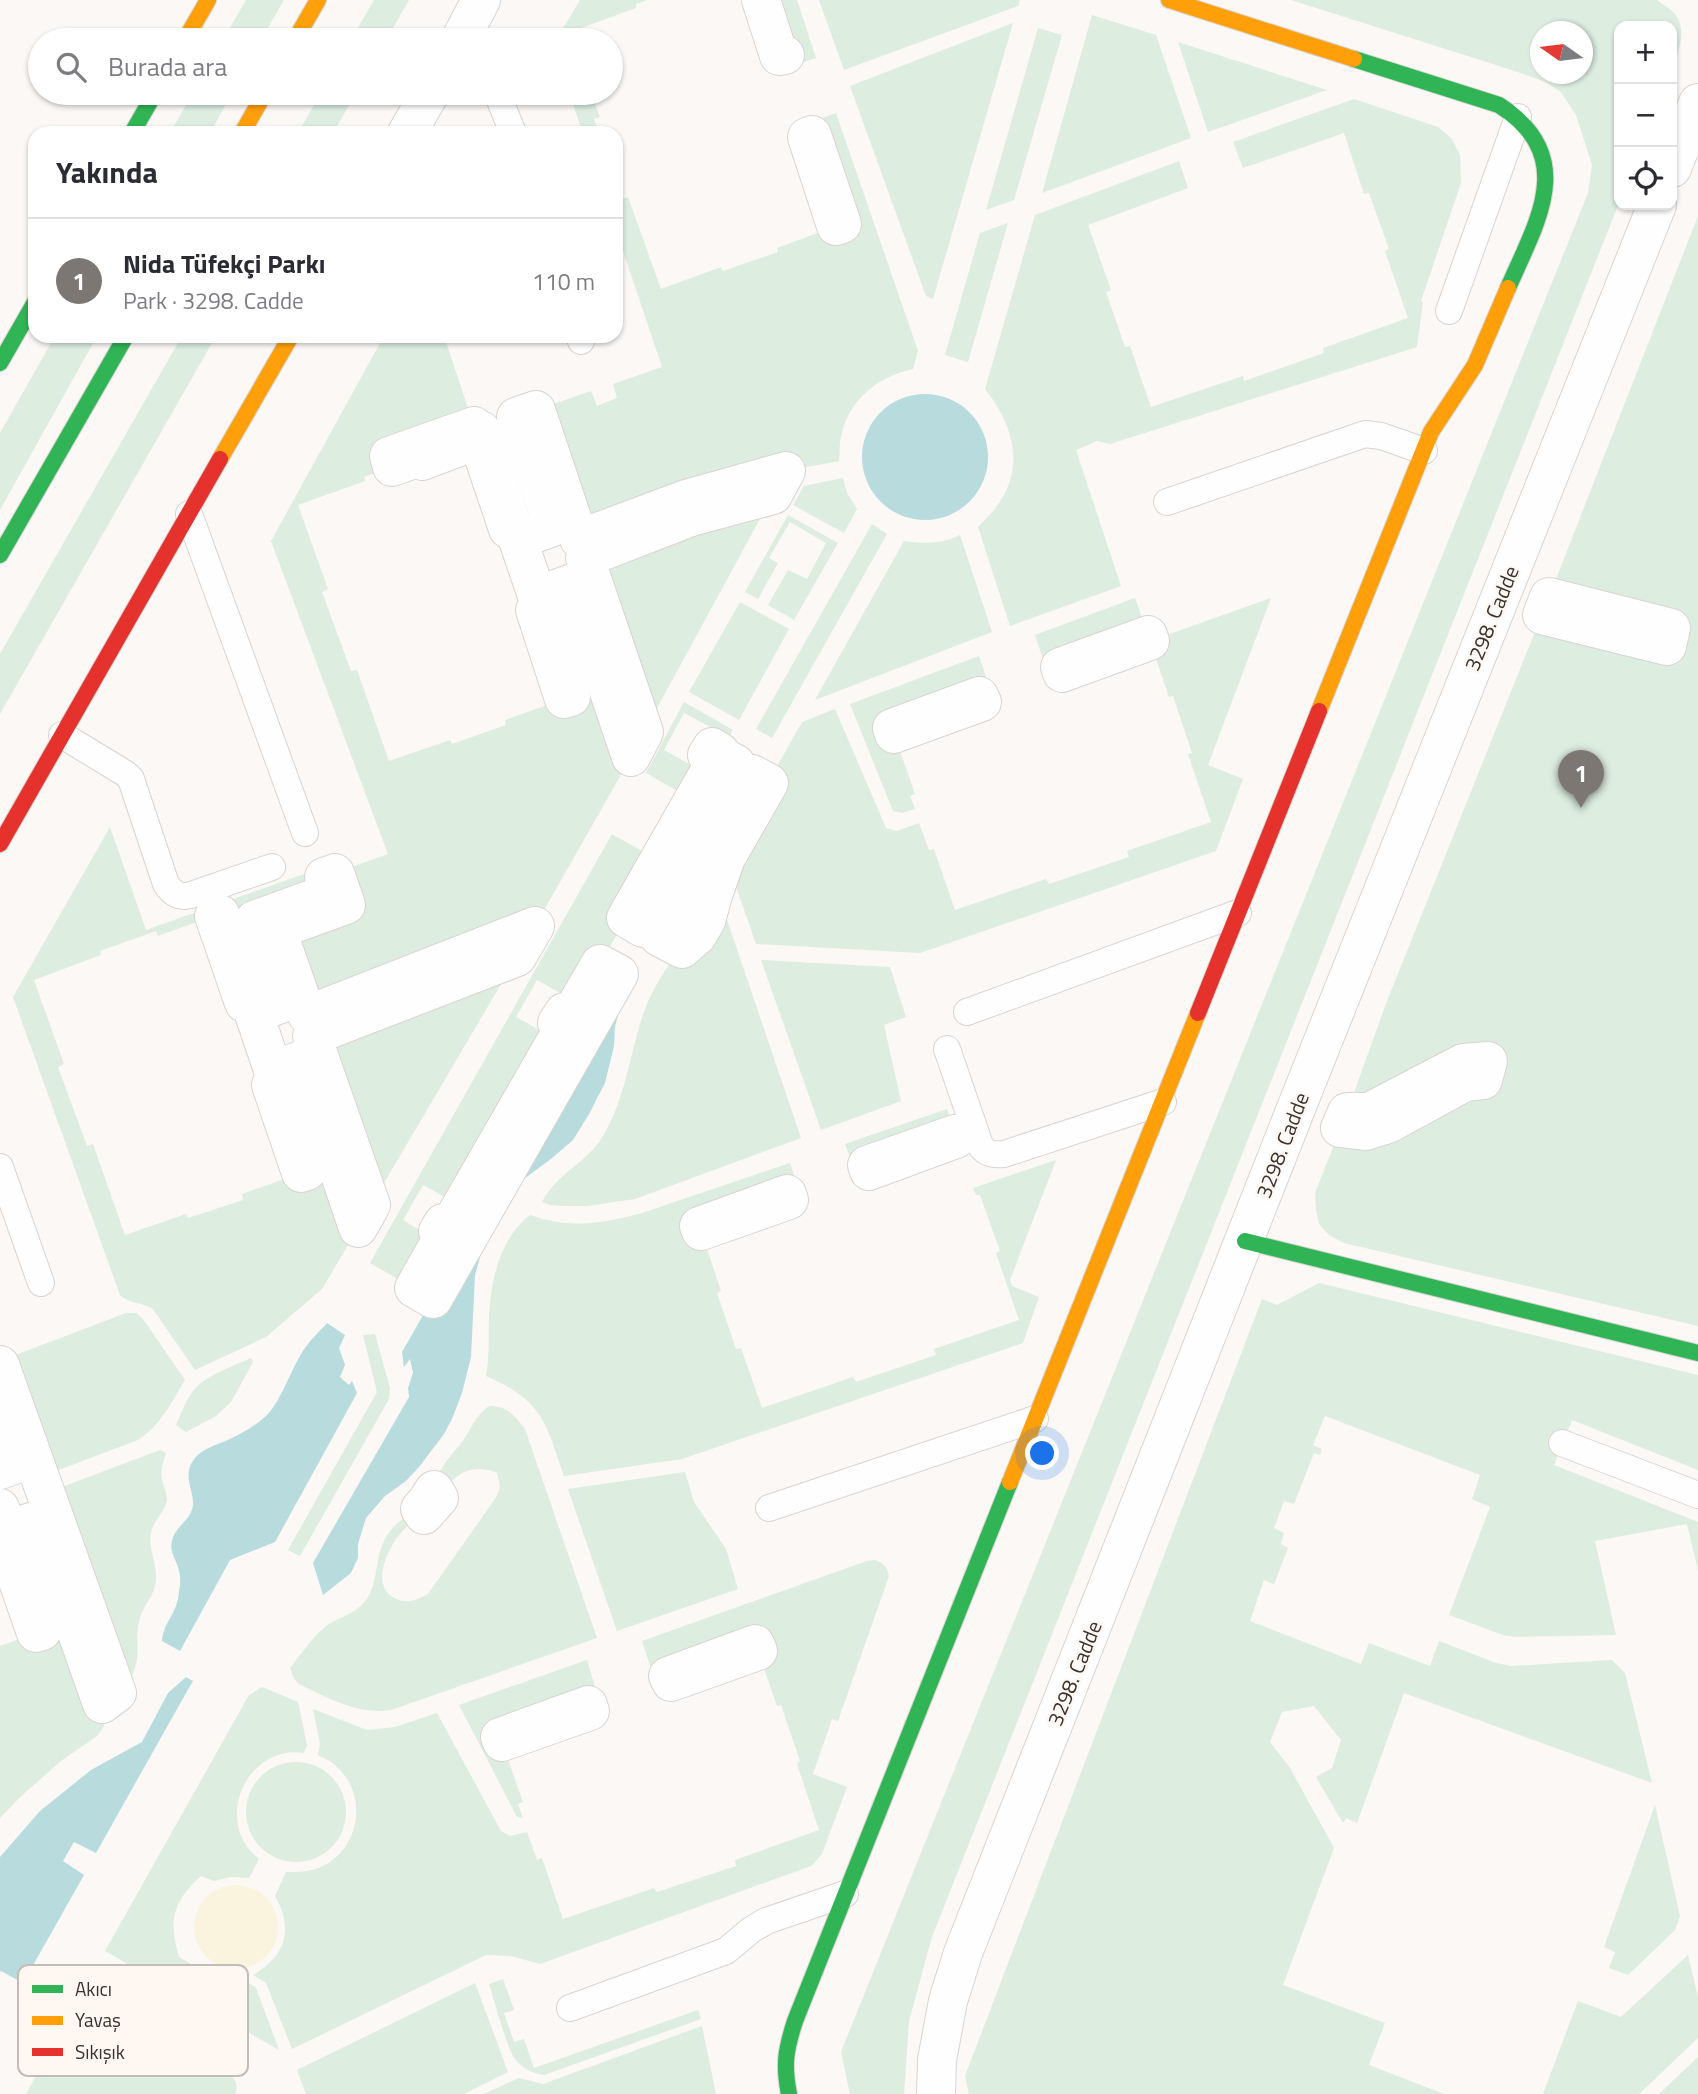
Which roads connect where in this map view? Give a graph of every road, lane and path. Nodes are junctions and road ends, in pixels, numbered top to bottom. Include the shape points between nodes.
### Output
1 (208, 0) edge
2 (318, 0) edge
3 (481, 0) edge
4 (761, 0) edge
5 (766, 0) edge
6 (1169, 0) edge
7 (192, 28) edge
8 (302, 28) edge
9 (466, 28) edge
10 (1698, 103) edge
11 (148, 105) edge
12 (258, 105) edge
13 (423, 105) edge
14 (502, 105) edge
15 (1518, 117) junction
16 (136, 126) edge
17 (246, 126) edge
18 (411, 126) edge
19 (510, 126) edge
20 (1677, 156) edge
21 (1655, 210) edge
22 (1448, 311) dead end
23 (28, 314) edge
24 (122, 343) edge
25 (287, 343) edge
26 (0, 363) edge
27 (1424, 451) junction
28 (1167, 502) dead end
29 (189, 514) junction
30 (0, 555) edge
31 (62, 735) junction
32 (631, 757) joint
33 (305, 833) dead end
34 (0, 844) edge
35 (272, 867) dead end
36 (1238, 913) junction
37 (967, 1012) dead end
38 (947, 1049) dead end
39 (1163, 1102) junction
40 (0, 1167) edge
41 (358, 1228) joint
42 (1245, 1241) junction
43 (41, 1283) dead end
44 (414, 1288) joint
45 (1698, 1353) edge
46 (0, 1365) edge
47 (0, 1415) edge
48 (1035, 1419) junction
49 (1562, 1443) dead end
50 (0, 1470) edge
51 (1698, 1495) edge
52 (769, 1508) dead end
53 (5, 1525) edge
54 (845, 1894) junction
55 (570, 2008) dead end
56 (789, 2094) edge
57 (936, 2094) edge

1 - 7 street
2 - 8 street
3 - 9 street
4 - 5 street via 779,56 785,55
6 - 15 street via 1482,99
10 - 20 street
11 - 16 street
12 - 17 street
13 - 18 street
14 - 19 lane
15 - 22 lane
15 - 27 street via 1543,156 1547,191 1542,209 1475,365 1441,413
21 - 42 street, 3298. Cadde
23 - 26 street
24 - 30 street
25 - 29 street
27 - 28 lane via 1365,434
27 - 36 street
29 - 31 street
29 - 33 lane
31 - 34 street
31 - 35 lane via 131,779 166,884 175,895 191,895
32 - 32 street via 643,733 585,558 691,517 773,495 786,471 686,499 579,539 536,410 516,417 553,527 518,540 537,596 572,583
36 - 37 lane
36 - 39 street
38 - 39 lane via 980,1145 989,1153 1004,1154
39 - 48 street
40 - 43 lane
41 - 41 street via 371,1205 312,1036 517,957 535,926 307,1015 277,930 346,905 335,873 324,877 329,893 254,920 283,1003 254,1014 273,1070 301,1060
42 - 45 street
42 - 57 street, 3298. Cadde via 963,1953 948,2001
44 - 44 street via 433,1300 619,974 600,964 570,1016 564,1012 557,1023 564,1027 449,1227 443,1223 438,1231 444,1235
46 - 53 street via 117,1693 102,1704 37,1520 8,1530
47 - 50 street via 17,1464
48 - 52 lane
48 - 54 street
49 - 51 lane
54 - 55 lane via 766,1921 726,1951
54 - 56 street via 786,2049

